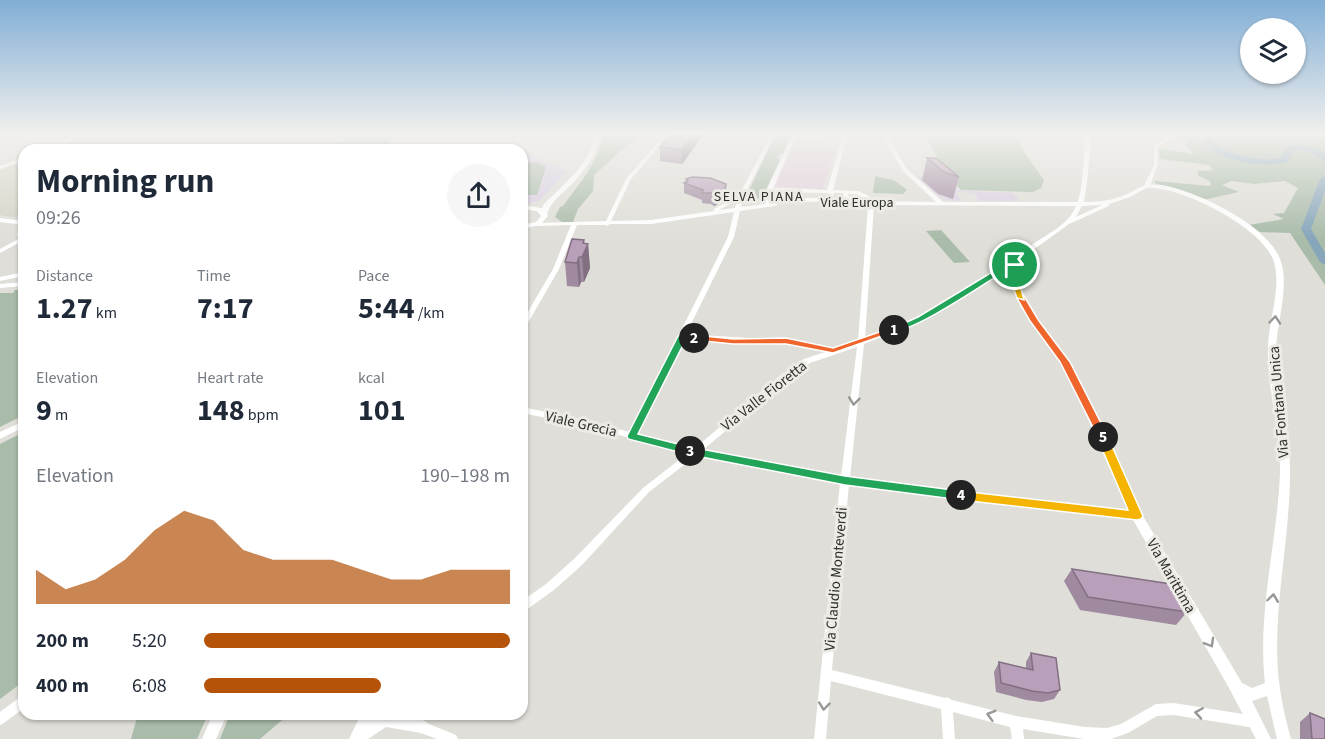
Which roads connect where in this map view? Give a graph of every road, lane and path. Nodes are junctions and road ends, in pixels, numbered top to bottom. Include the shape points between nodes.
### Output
1 (581, 169) edge
2 (637, 169) edge
3 (755, 169) edge
4 (779, 169) edge
5 (836, 169) edge
6 (905, 169) edge
7 (1084, 169) edge
8 (1154, 169) edge
9 (1147, 186) junction
10 (790, 190) junction
11 (803, 190) junction
12 (816, 190) junction
13 (830, 190) junction
14 (845, 192) junction
15 (773, 194) junction
16 (741, 196) junction
17 (807, 199) junction
18 (820, 199) junction
19 (834, 199) junction
20 (847, 199) junction
21 (551, 200) junction
22 (794, 200) junction
23 (870, 201) junction
24 (1114, 201) junction
25 (941, 203) junction
26 (767, 204) junction
27 (1080, 204) junction
28 (530, 207) joint
29 (737, 209) junction
30 (544, 215) junction
31 (698, 216) junction
32 (0, 220) edge
33 (1070, 223) junction
34 (538, 224) junction
35 (564, 224) junction
36 (607, 224) junction
37 (574, 225) junction
38 (528, 226) edge
39 (18, 228) edge
40 (18, 233) edge
41 (18, 235) edge
42 (0, 246) edge
43 (0, 251) edge
44 (1015, 265) junction
45 (18, 275) edge
46 (0, 279) edge
47 (18, 284) edge
48 (0, 285) edge
49 (528, 318) edge
50 (683, 336) junction
51 (861, 343) junction
52 (833, 351) junction
53 (528, 411) edge
54 (18, 427) edge
55 (0, 436) edge
56 (632, 436) junction
57 (695, 452) junction
58 (845, 481) junction
59 (1137, 516) junction
60 (528, 603) edge
61 (827, 674) junction
62 (1234, 685) junction
63 (1272, 692) junction
64 (947, 703) junction
65 (18, 706) edge
66 (0, 719) edge
67 (217, 720) edge
68 (365, 720) edge
69 (385, 720) edge
70 (391, 720) edge
71 (412, 720) edge
72 (1016, 722) junction
73 (1256, 723) junction
74 (424, 728) junction
75 (211, 735) edge
76 (356, 739) edge
77 (452, 739) edge
78 (820, 739) edge
79 (949, 739) edge
80 (1018, 739) edge
81 (1264, 739) edge
82 (1284, 739) edge

1 - 21 main road
2 - 36 street
3 - 16 street
4 - 15 street via 770,189
5 - 13 street
6 - 25 street
7 - 27 main road
8 - 9 street
9 - 24 main road
63 -> 9 main road, Via Fontana Unica via 1269,627 1285,471 1272,351 1277,264 1264,240 1231,215 1196,199
10 - 11 street
10 - 15 street via 776,190
10 - 22 street
11 - 12 street
11 - 17 street
12 - 13 street
12 - 18 street
13 - 14 street
13 - 19 street
14 - 20 street
14 - 23 street via 858,193
15 - 26 street
16 - 26 street via 751,203
16 - 29 street
16 - 31 street
17 - 18 street
17 - 22 street
18 - 19 street
19 - 20 street
20 - 23 street
21 - 28 main road
21 - 30 main road
22 - 26 street
23 - 25 street, Viale Europa
23 - 26 street, Viale Europa
23 - 51 street, Via Claudio Monteverdi
24 - 27 main road
24 - 33 main road
25 - 27 street, Viale Europa
26 - 29 street, Viale Europa
27 - 33 main road
28 - 30 main road
29 - 31 street, Viale Europa
29 - 50 street via 731,237
30 - 34 main road
30 - 35 street
31 - 36 street, Viale Europa
32 - 39 street
33 - 44 main road via 1041,240
34 - 35 street
34 - 38 main road
35 - 37 street, Viale Europa
36 - 37 street, Viale Europa
37 - 49 street via 556,269
40 - 42 street
41 - 43 street
44 - 51 street, Via Valle Fioretta via 1005,267 921,319
44 - 59 main road, Via Marittima via 1014,278 1024,305 1065,362 1097,422
45 - 46 street
47 - 48 street
50 - 52 street via 733,342 786,341
50 - 56 street
51 - 52 street, Via Valle Fioretta
51 -> 58 street, Via Claudio Monteverdi
52 - 57 street, Via Valle Fioretta via 807,361 785,376
53 - 56 street, Viale Grecia
54 - 55 street
56 - 57 street, Viale Grecia
57 - 58 street, Viale Grecia
57 - 60 street, Via Valle Fioretta via 646,490 578,562
58 - 59 street, Viale Grecia
58 - 61 street, Via Claudio Monteverdi
59 -> 62 main road, Via Marittima
61 - 64 street
61 -> 78 street, Via Claudio Monteverdi
62 - 63 main road via 1251,695
62 - 73 main road, Via Marittima
63 - 82 main road, Via Fontana Unica
72 -> 64 street
64 - 79 street
65 - 66 street
67 - 75 main road
68 - 76 street
69 - 76 street
70 - 74 street
71 - 74 street
73 -> 72 street via 1174,709 1156,710 1107,734
72 - 80 street
73 - 81 main road, Via Marittima
74 - 77 street

